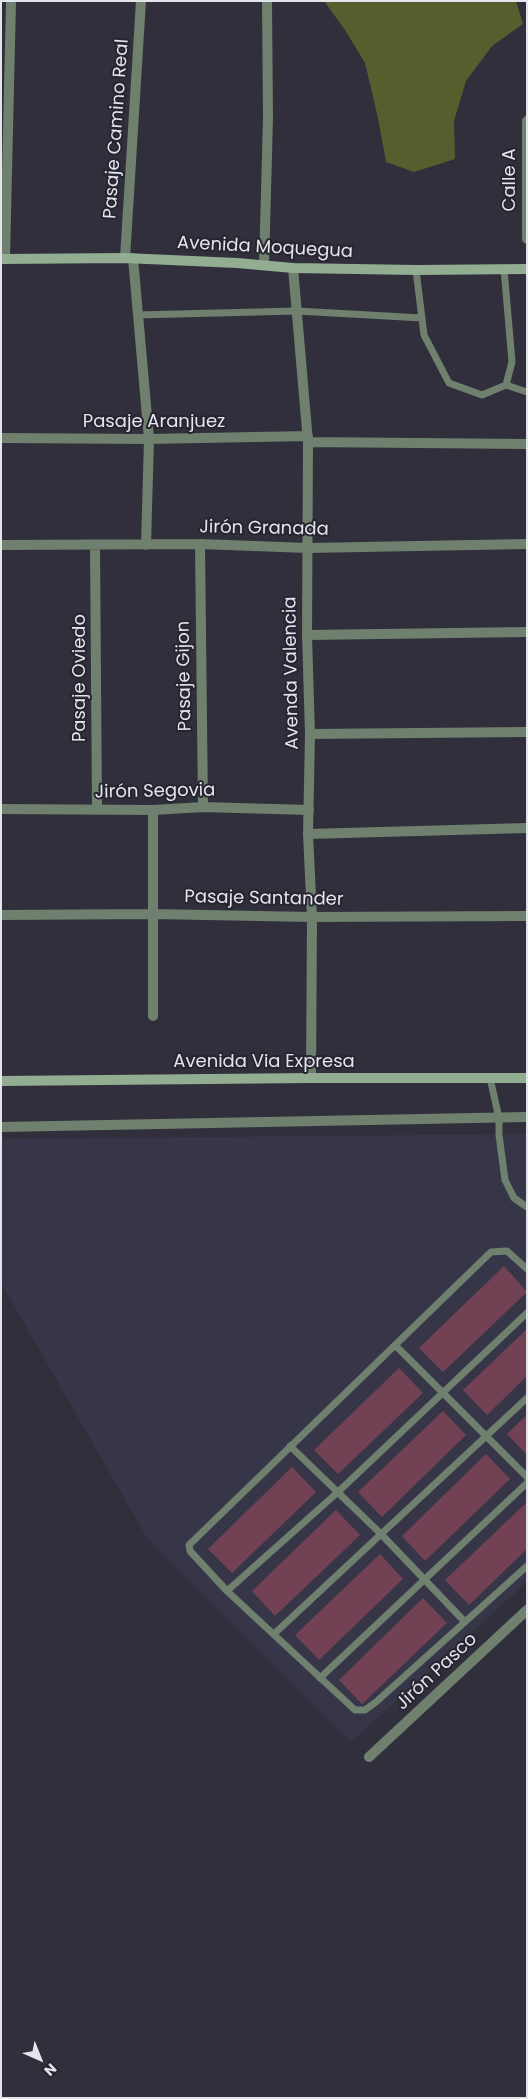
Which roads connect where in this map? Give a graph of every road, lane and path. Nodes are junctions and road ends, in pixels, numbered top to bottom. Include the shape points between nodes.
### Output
1 (11, 1) edge
2 (141, 1) edge
3 (267, 1) edge
4 (527, 121) edge
5 (527, 239) edge
6 (129, 258) junction
7 (3, 259) edge
8 (264, 265) junction
9 (293, 268) junction
10 (504, 269) junction
11 (527, 269) edge
12 (416, 270) junction
13 (297, 311) junction
14 (138, 315) junction
15 (422, 318) junction
16 (506, 385) junction
17 (527, 392) edge
18 (1, 438) edge
19 (308, 439) junction
20 (149, 440) junction
21 (527, 444) edge
22 (200, 544) junction
23 (527, 544) edge
24 (1, 545) edge
25 (95, 545) junction
26 (146, 545) junction
27 (308, 548) junction
28 (527, 632) edge
29 (307, 635) junction
30 (527, 732) edge
31 (310, 734) junction
32 (203, 807) junction
33 (1, 809) edge
34 (97, 810) junction
35 (154, 810) junction
36 (309, 810) junction
37 (527, 828) edge
38 (308, 834) junction
39 (153, 914) junction
40 (1, 915) edge
41 (527, 916) edge
42 (312, 917) junction
43 (153, 1016) dead end
44 (311, 1078) junction
45 (490, 1078) junction
46 (527, 1078) edge
47 (1, 1081) edge
48 (527, 1117) edge
49 (499, 1118) junction
50 (1, 1127) edge
51 (527, 1207) edge
52 (527, 1269) edge
53 (527, 1312) edge
54 (395, 1345) junction
55 (444, 1393) junction
56 (527, 1398) edge
57 (487, 1437) junction
58 (290, 1446) junction
59 (527, 1477) edge
60 (527, 1483) edge
61 (338, 1492) junction
62 (381, 1534) junction
63 (527, 1566) edge
64 (424, 1579) junction
65 (227, 1591) junction
66 (527, 1610) edge
67 (465, 1622) junction
68 (274, 1634) junction
69 (320, 1678) junction
70 (369, 1757) dead end

1 - 7 street
2 - 6 street, Pasaje Camino Real
3 - 8 street
4 - 5 street, Calle A
6 - 7 main road, Avenida Moquegua
6 - 8 main road, Avenida Moquegua
6 - 14 street
8 - 9 main road, Avenida Moquegua
9 - 12 main road, Avenida Moquegua
9 - 13 street, Avenda Valencia
10 - 11 main road, Avenida Moquegua
10 - 12 main road, Avenida Moquegua
10 - 16 lane via 512,362
12 - 15 lane
13 - 14 lane
13 - 15 lane
13 - 19 street, Avenda Valencia
14 - 20 street
15 - 16 lane via 424,335 449,383 482,395
16 - 17 lane
18 - 20 street, Pasaje Aranjuez
19 - 20 street, Pasaje Aranjuez
19 - 21 street, Pasaje Aranjuez
19 - 27 street, Avenda Valencia
20 - 26 street
22 - 26 street, Jirón Granada
22 - 27 street, Jirón Granada
22 - 32 street, Pasaje Gijon
23 - 27 street, Jirón Granada
24 - 25 street, Jirón Granada
25 - 26 street, Jirón Granada
25 - 34 street, Pasaje Oviedo
27 - 29 street, Avenda Valencia
28 - 29 street
29 - 31 street, Avenda Valencia
30 - 31 street
31 - 36 street, Avenda Valencia
32 - 35 street, Jirón Segovia
32 - 36 street, Jirón Segovia
33 - 34 street, Jirón Segovia
34 - 35 street, Jirón Segovia
35 - 39 street
36 - 38 street, Avenda Valencia
37 - 38 street
38 - 42 street, Avenda Valencia
39 - 40 street, Pasaje Santander
39 - 42 street, Pasaje Santander
39 - 43 street
41 - 42 street, Pasaje Santander
42 - 44 street, Avenda Valencia
44 - 45 main road, Avenida Via Expresa
44 - 47 main road, Avenida Via Expresa
45 - 46 main road, Avenida Via Expresa
45 - 49 lane
48 - 49 street
49 - 50 street
49 - 51 lane via 505,1180 514,1198
52 - 54 lane via 507,1251 491,1252
53 - 55 lane
54 - 55 lane
54 - 58 lane
55 - 57 lane
55 - 61 lane
56 - 57 lane
57 - 59 lane
57 - 62 lane
58 - 61 lane
58 - 65 lane via 189,1545 190,1551
60 - 64 lane
61 - 62 lane
61 - 65 lane
62 - 64 lane
62 - 68 lane
63 - 67 lane
64 - 67 lane
64 - 69 lane
65 - 68 lane
66 - 70 street, Jirón Pasco
67 - 69 lane via 365,1710 355,1710
68 - 69 lane

